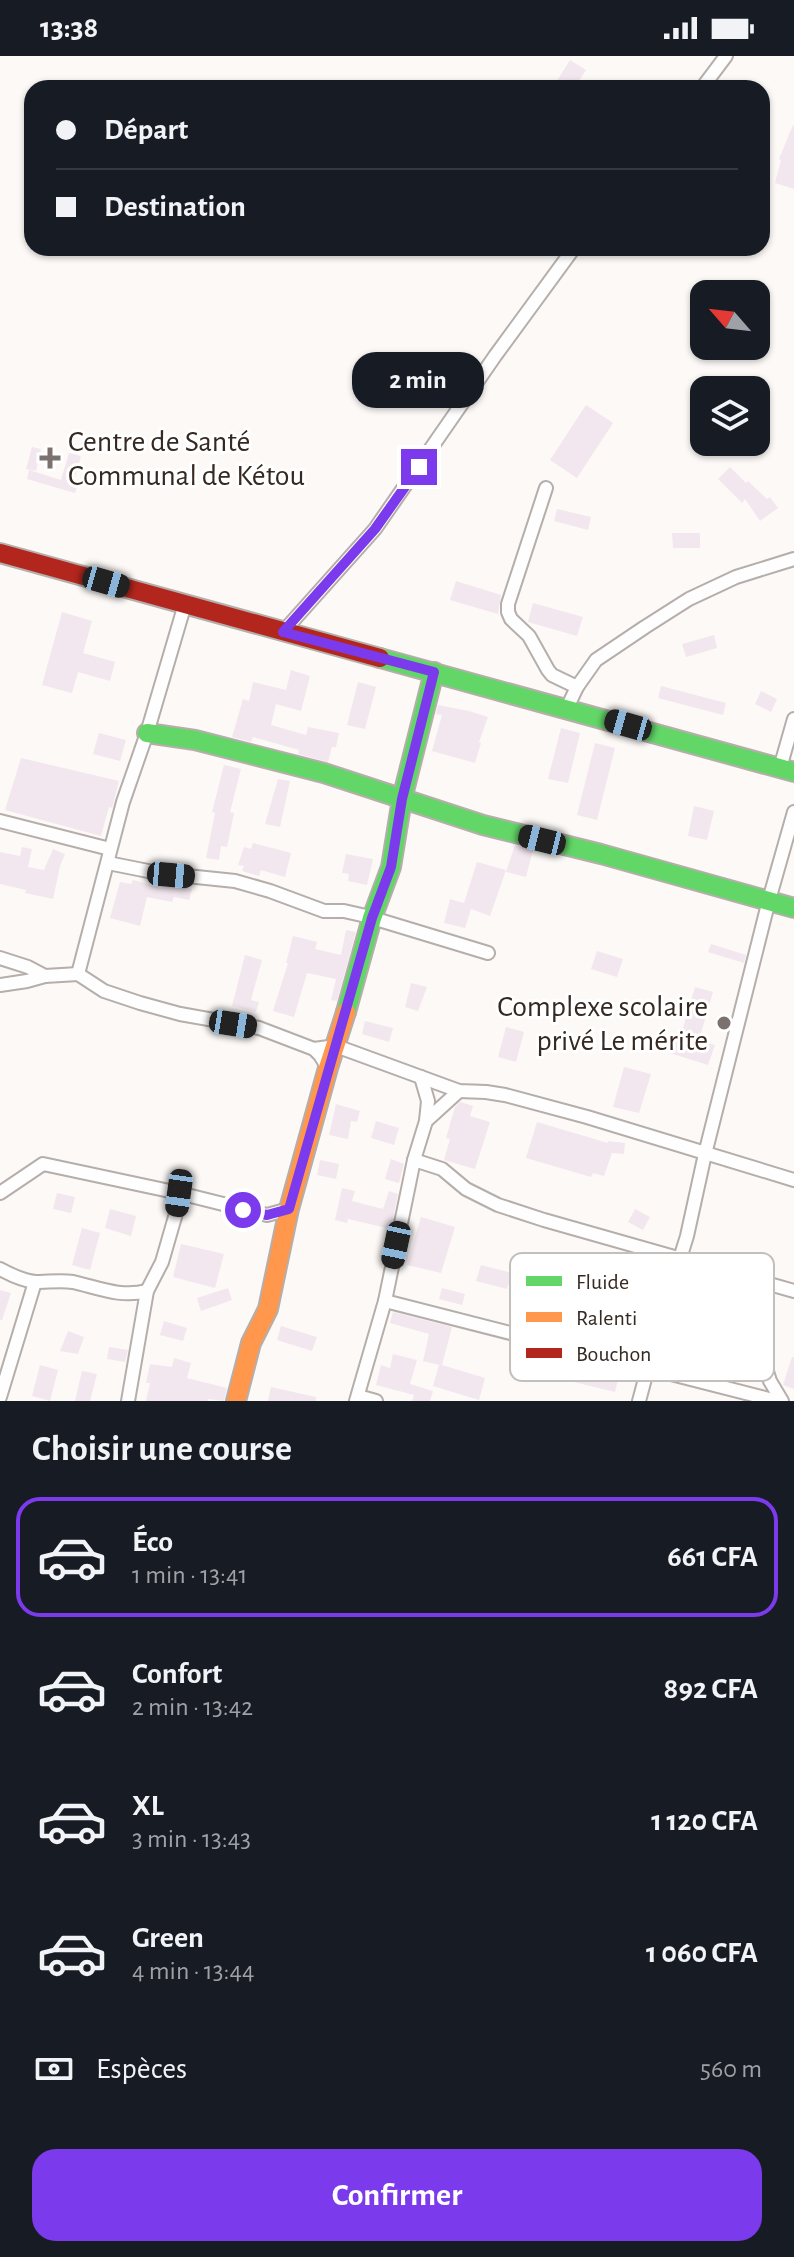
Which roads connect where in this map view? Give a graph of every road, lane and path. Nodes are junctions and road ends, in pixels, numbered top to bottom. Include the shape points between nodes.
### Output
1 (726, 56) edge
2 (708, 80) edge
3 (568, 256) edge
4 (546, 488) dead end
5 (0, 553) edge
6 (794, 559) edge
7 (185, 604) junction
8 (283, 632) junction
9 (434, 672) junction
10 (577, 687) junction
11 (567, 708) junction
12 (794, 719) edge
13 (147, 733) junction
14 (787, 770) edge
15 (402, 799) junction
16 (794, 812) edge
17 (0, 821) edge
18 (109, 856) junction
19 (769, 900) junction
20 (794, 908) edge
21 (372, 918) junction
22 (488, 953) dead end
23 (0, 958) edge
24 (78, 974) junction
25 (45, 976) junction
26 (0, 985) edge
27 (336, 1046) junction
28 (314, 1049) junction
29 (328, 1068) junction
30 (421, 1077) junction
31 (459, 1091) junction
32 (426, 1121) junction
33 (705, 1154) junction
34 (414, 1160) junction
35 (794, 1180) edge
36 (0, 1193) edge
37 (179, 1193) junction
38 (195, 1198) junction
39 (289, 1209) junction
40 (177, 1210) junction
41 (267, 1215) junction
42 (283, 1233) junction
43 (660, 1253) edge
44 (682, 1253) edge
45 (0, 1269) edge
46 (35, 1282) junction
47 (774, 1285) edge
48 (147, 1291) junction
49 (794, 1291) edge
50 (385, 1301) junction
51 (510, 1332) edge
52 (644, 1381) edge
53 (702, 1381) edge
54 (770, 1381) edge
55 (357, 1398) edge
56 (0, 1400) edge
57 (128, 1401) edge
58 (236, 1401) edge
59 (376, 1401) edge
60 (639, 1401) edge
61 (779, 1401) edge

1 - 2 street
3 - 8 street via 375,529
4 - 10 street via 508,612 552,675
5 - 7 street
6 - 10 street via 689,599 596,660
7 - 8 street
7 - 13 street
8 - 9 street
9 - 11 street
9 - 15 street
10 - 11 street
11 - 14 street
12 - 14 street
13 - 15 street via 324,773
13 - 18 street
15 - 19 street
15 - 21 street via 391,867
16 - 19 street
17 - 18 street
18 - 21 street via 158,873 235,881 324,911
18 - 24 street
19 - 20 street
19 - 33 street
21 - 22 street
21 - 27 street
23 - 25 street
24 - 25 street
24 - 28 street via 104,991 140,1003 259,1028
25 - 26 street
27 - 28 street
27 - 29 street
27 - 30 street
28 - 29 street
29 - 39 street
30 - 31 street
30 - 32 street via 428,1101
31 - 32 street
31 - 33 street via 505,1095
32 - 34 street
33 - 35 street
33 - 44 street
34 - 43 street via 442,1169 498,1205
34 - 50 street
36 - 37 street via 43,1164
37 - 38 street
37 - 40 street
38 - 40 street
38 - 41 street
39 - 41 street
39 - 42 street
40 - 48 street
41 - 42 street
42 - 58 street via 268,1309 251,1343
45 - 46 street
46 - 48 street via 70,1281 120,1294
46 - 56 street
47 - 49 street
48 - 57 street
50 - 51 street
50 - 55 street
52 - 60 street
53 - 61 street
54 - 61 street
55 - 59 street

